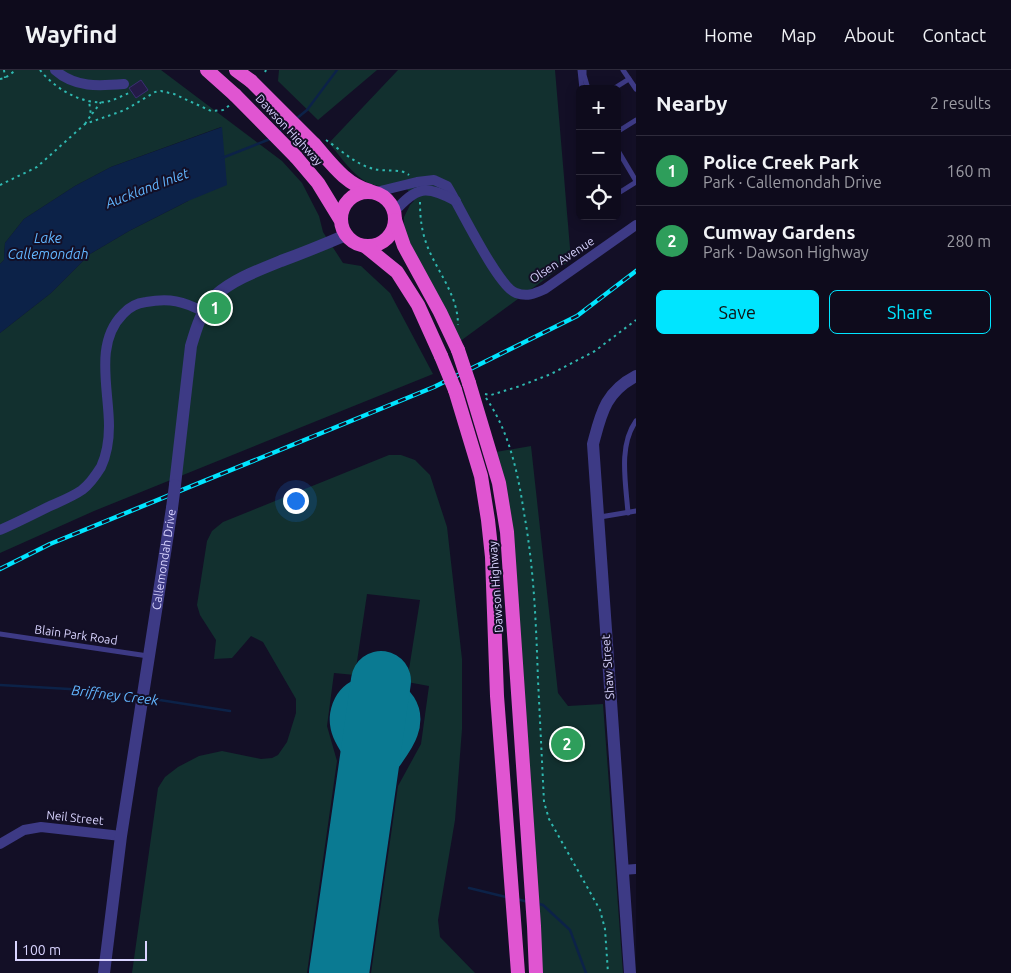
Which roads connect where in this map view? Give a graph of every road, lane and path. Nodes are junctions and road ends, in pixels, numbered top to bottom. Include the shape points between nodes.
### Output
1 (4, 70) edge
2 (16, 70) edge
3 (55, 70) edge
4 (207, 70) edge
5 (236, 70) edge
6 (580, 70) edge
7 (584, 70) edge
8 (623, 70) edge
9 (5, 78) junction
10 (629, 78) junction
11 (0, 79) edge
12 (124, 84) dead end
13 (582, 85) edge
14 (587, 85) edge
15 (619, 85) edge
16 (636, 89) edge
17 (233, 100) junction
18 (89, 101) dead end
19 (101, 102) dead end
20 (91, 115) junction
21 (636, 120) edge
22 (85, 124) junction
23 (620, 130) edge
24 (318, 141) junction
25 (621, 156) edge
26 (636, 182) edge
27 (0, 185) edge
28 (415, 188) junction
29 (621, 191) edge
30 (373, 192) junction
31 (395, 216) junction
32 (340, 219) junction
33 (636, 225) edge
34 (346, 236) junction
35 (365, 246) junction
36 (204, 312) junction
37 (636, 320) edge
38 (458, 329) dead end
39 (636, 376) edge
40 (636, 421) edge
41 (636, 510) edge
42 (628, 513) junction
43 (598, 517) junction
44 (0, 530) edge
45 (0, 634) edge
46 (148, 656) junction
47 (121, 836) junction
48 (0, 844) edge
49 (636, 869) edge
50 (622, 870) junction
51 (104, 973) edge
52 (518, 973) edge
53 (536, 973) edge
54 (608, 973) edge
55 (630, 973) edge

1 - 9 path
2 - 9 path
3 - 12 street via 82,85
4 - 17 highway, Dawson Highway
5 - 24 highway, Dawson Highway, bridge
6 - 13 lane
7 - 14 lane
8 - 10 lane
9 - 11 path
10 - 15 lane
10 - 16 lane
17 - 22 path via 223,110 212,110 161,91 125,110
17 - 32 highway, Dawson Highway, bridge via 296,157 318,183
18 - 20 path
19 - 20 path
20 - 22 path
21 - 23 lane
22 - 27 path via 37,167
24 - 28 path via 373,169 403,171
24 - 30 highway, Dawson Highway via 342,175 357,187
25 - 26 lane
26 - 29 lane
28 - 30 street, Olsen Avenue
28 - 31 street
28 - 33 street, Olsen Avenue via 434,180 447,186 487,259 513,292 530,296 545,289
28 - 38 path via 422,231 452,295
30 - 31 highway via 384,196
30 - 32 highway via 353,195 346,202
31 - 35 highway via 394,229 389,236 374,246
31 - 53 highway, Dawson Highway, bridge via 404,246 458,350 499,483 507,532
32 - 34 highway
34 - 35 highway
34 - 36 street, Callemondah Drive via 232,284 215,296
35 - 52 highway, Dawson Highway, bridge via 397,272 418,305 455,390 481,476 492,557 497,696
36 - 44 street via 176,300 160,300 141,302 118,319 106,346 109,426 107,452 101,466 82,490
36 - 46 street, Callemondah Drive, bridge via 191,346 172,508
37 - 54 path via 595,351 551,374 491,395 481,392 511,450 522,496 533,569 544,802 549,819 600,910 605,929
39 - 43 street, Shaw Street via 615,391 603,408 593,444
40 - 42 lane via 625,456
41 - 42 lane
42 - 43 lane
43 - 50 street, Shaw Street
45 - 46 lane, Blain Park Road
46 - 47 street, Callemondah Drive
47 - 48 street, Neil Street via 41,826 24,830
47 - 51 street, Callemondah Drive
49 - 50 street
50 - 55 street, Shaw Street

